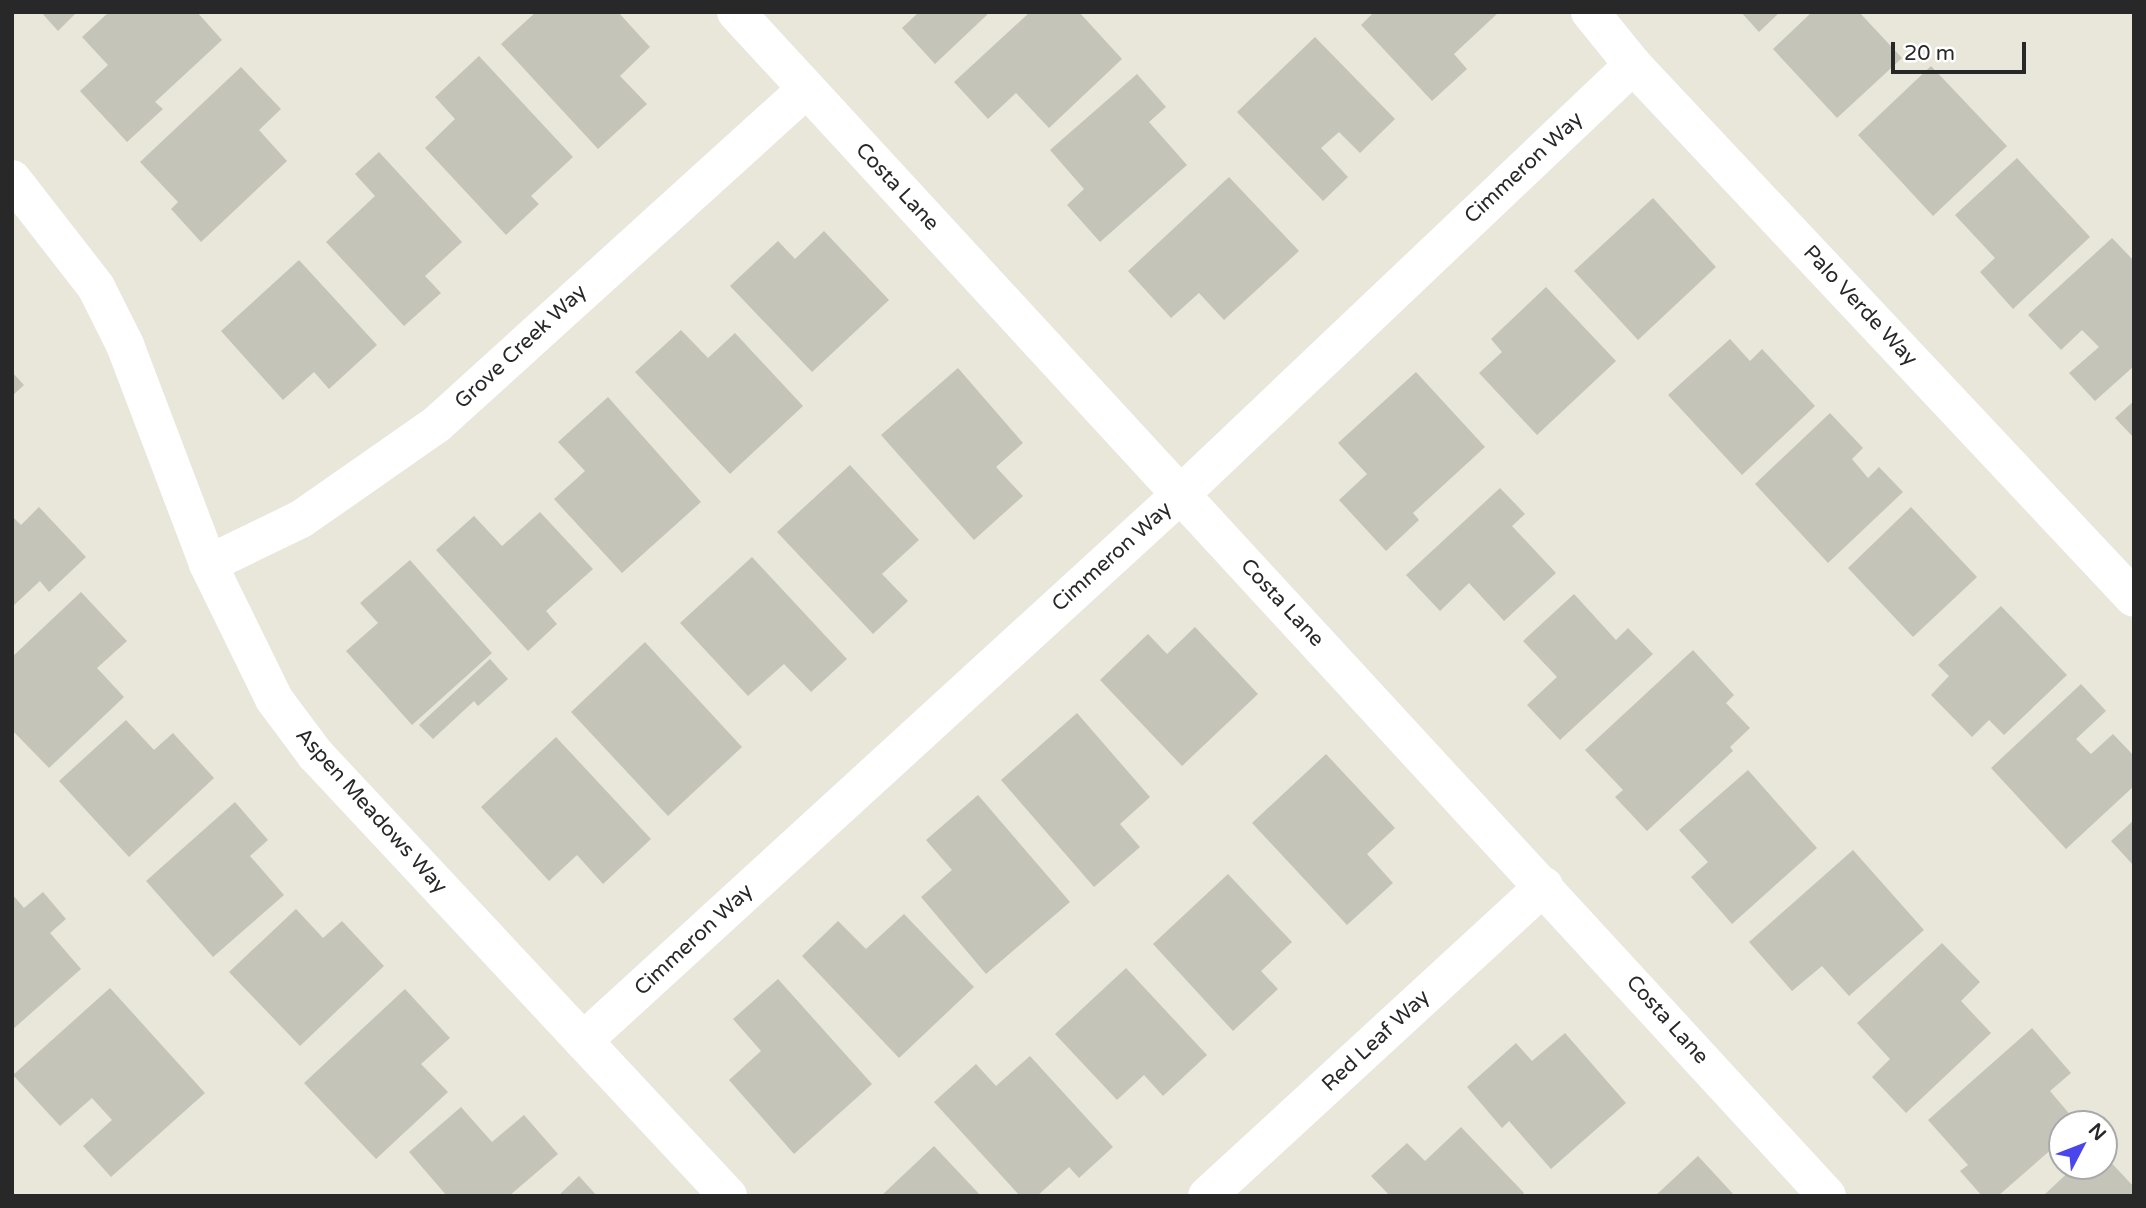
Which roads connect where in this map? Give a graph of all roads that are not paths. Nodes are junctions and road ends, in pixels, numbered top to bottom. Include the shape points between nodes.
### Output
1 (736, 12) edge
2 (1590, 12) edge
3 (1633, 65) junction
4 (806, 89) junction
5 (12, 180) edge
6 (1181, 494) junction
7 (208, 564) junction
8 (2134, 598) edge
9 (1544, 886) junction
10 (583, 1041) junction
11 (728, 1196) edge
12 (1207, 1196) edge
13 (1827, 1196) edge

1 - 4 street, Costa Lane
2 - 3 street, Palo Verde Way
3 - 6 street, Cimmeron Way
3 - 8 street, Palo Verde Way
4 - 6 street, Costa Lane
4 - 7 street, Grove Creek Way via 437,424 301,519
5 - 7 street, Aspen Meadows Way via 96,287 125,345
6 - 9 street, Costa Lane
6 - 10 street, Cimmeron Way
7 - 10 street, Aspen Meadows Way via 274,699 315,754
9 - 12 street, Red Leaf Way
9 - 13 street, Costa Lane
10 - 11 street, Aspen Meadows Way

